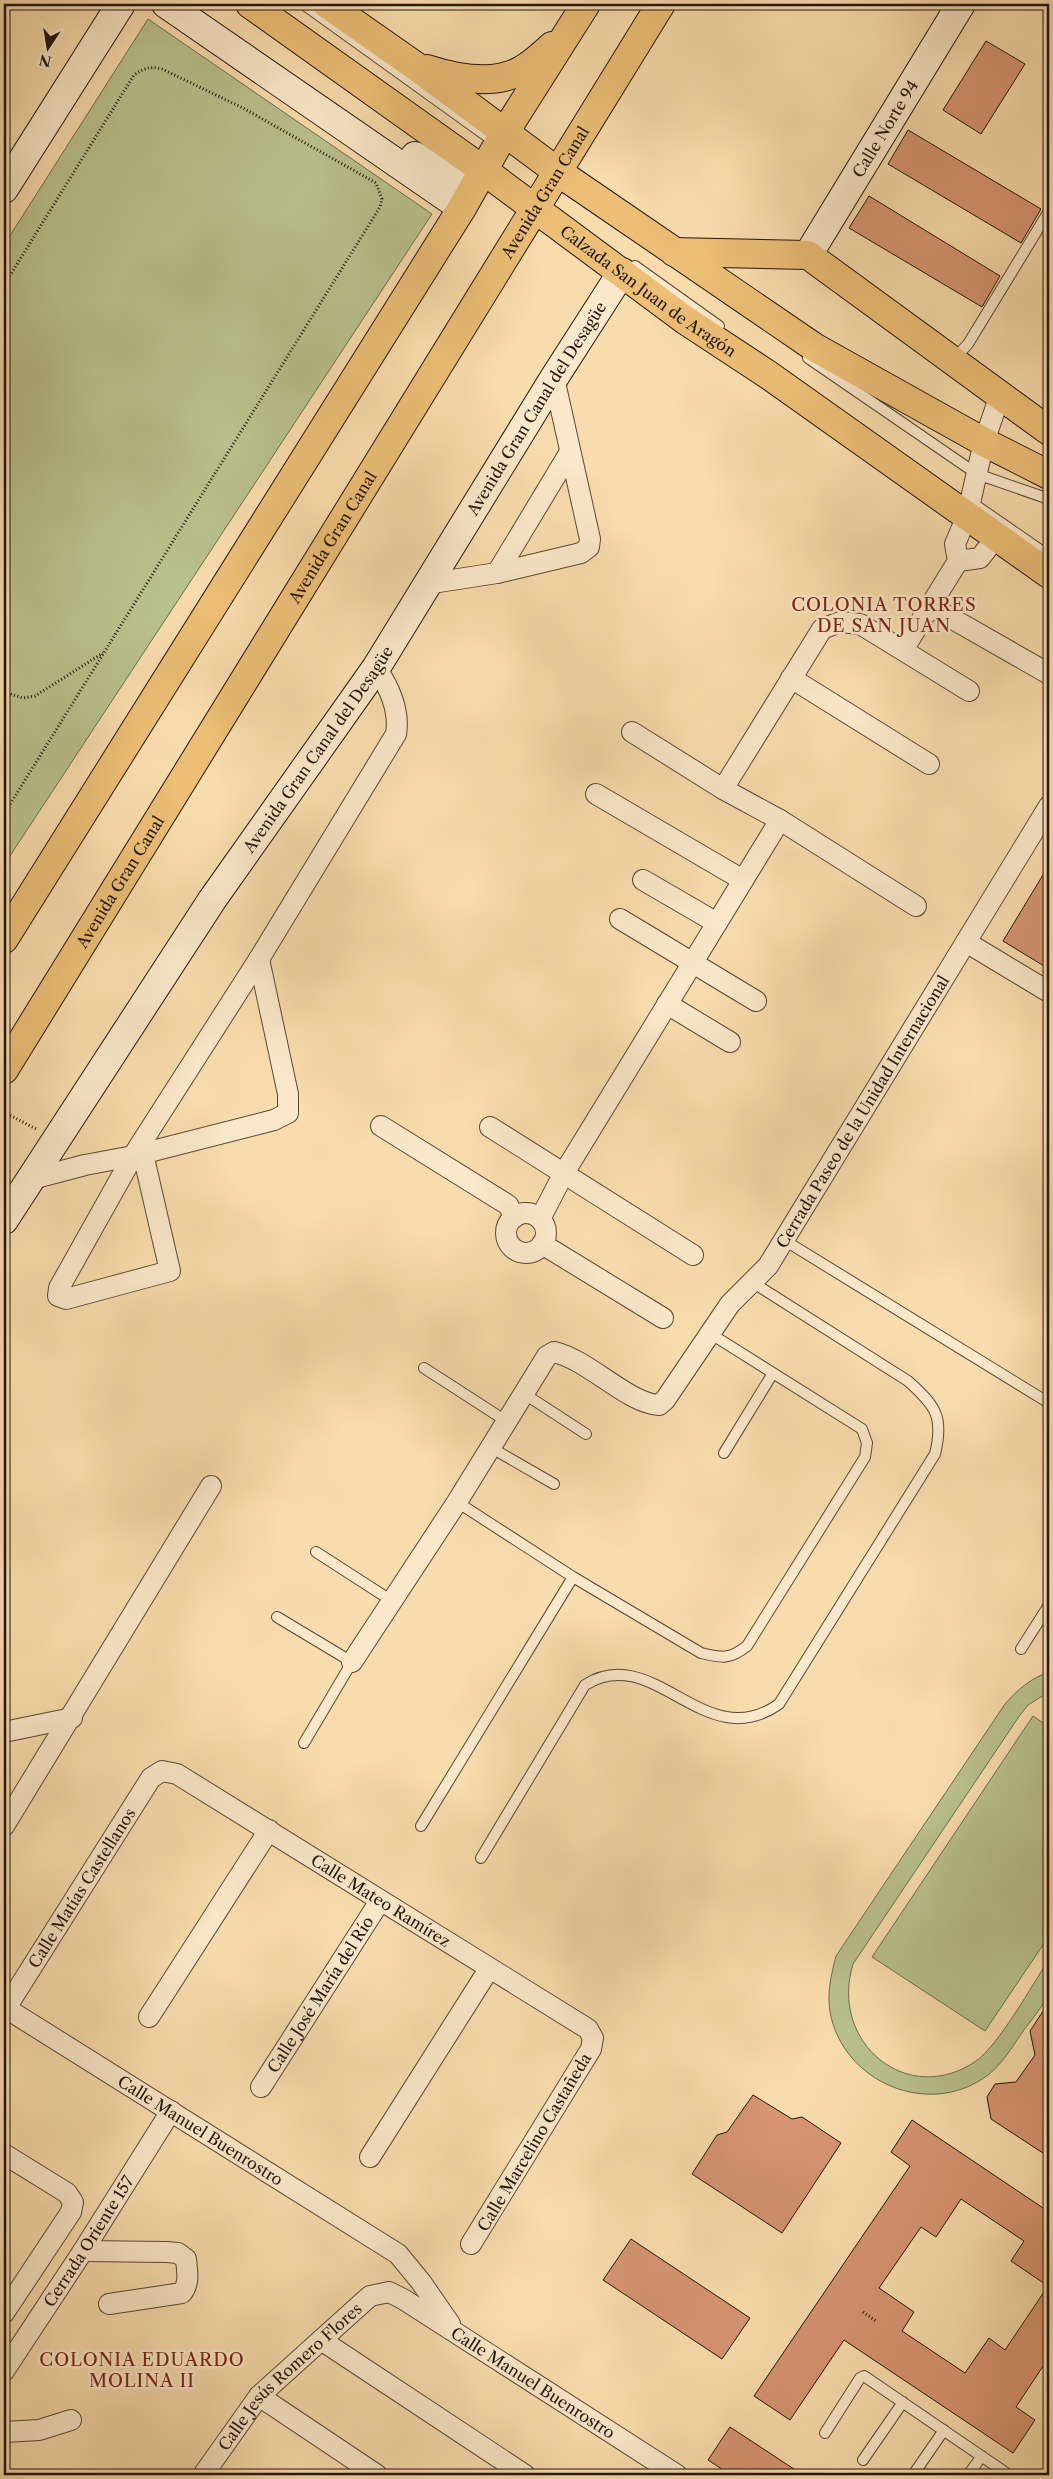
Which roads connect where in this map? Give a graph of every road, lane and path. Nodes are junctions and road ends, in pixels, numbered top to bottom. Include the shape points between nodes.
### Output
1 (121, 4) edge
2 (166, 4) edge
3 (200, 4) edge
4 (250, 4) edge
5 (268, 4) edge
6 (303, 4) edge
7 (327, 4) edge
8 (586, 4) edge
9 (661, 4) edge
10 (961, 4) edge
11 (569, 32) junction
12 (312, 35) dead end
13 (417, 66) junction
14 (494, 153) junction
15 (4, 190) edge
16 (547, 190) junction
17 (462, 208) junction
18 (1049, 211) edge
19 (674, 252) junction
20 (808, 255) junction
21 (625, 267) junction
22 (4, 285) edge
23 (724, 330) dead end
24 (801, 353) dead end
25 (953, 360) junction
26 (772, 364) dead end
27 (554, 378) junction
28 (1000, 395) junction
29 (860, 427) dead end
30 (1049, 431) edge
31 (984, 442) junction
32 (570, 452) junction
33 (976, 474) junction
34 (1049, 475) edge
35 (1049, 499) edge
36 (967, 504) junction
37 (997, 536) junction
38 (1049, 556) edge
39 (954, 567) junction
40 (498, 573) junction
41 (1049, 574) edge
42 (426, 584) junction
43 (930, 606) junction
44 (903, 650) junction
45 (104, 653) junction
46 (376, 668) junction
47 (1049, 674) edge
48 (792, 678) junction
49 (969, 691) dead end
50 (4, 692) edge
51 (632, 732) dead end
52 (929, 764) dead end
53 (722, 790) junction
54 (596, 794) dead end
55 (1049, 806) edge
56 (4, 814) edge
57 (780, 820) junction
58 (643, 880) dead end
59 (743, 880) junction
60 (916, 906) dead end
61 (620, 919) dead end
62 (717, 923) junction
63 (4, 939) edge
64 (966, 942) junction
65 (259, 959) junction
66 (693, 965) junction
67 (1049, 992) edge
68 (756, 1002) dead end
69 (667, 1004) junction
70 (730, 1042) dead end
71 (4, 1070) edge
72 (5, 1113) edge
73 (380, 1126) dead end
74 (490, 1127) dead end
75 (55, 1139) junction
76 (138, 1155) junction
77 (564, 1173) junction
78 (28, 1180) junction
79 (515, 1217) junction
80 (540, 1219) junction
81 (4, 1220) edge
82 (784, 1240) junction
83 (542, 1244) junction
84 (693, 1254) dead end
85 (752, 1282) junction
86 (663, 1318) dead end
87 (710, 1334) junction
88 (424, 1368) dead end
89 (773, 1373) junction
90 (523, 1393) junction
91 (1049, 1403) edge
92 (506, 1421) junction
93 (586, 1434) dead end
94 (490, 1447) junction
95 (724, 1453) dead end
96 (554, 1484) dead end
97 (211, 1486) dead end
98 (457, 1502) junction
99 (316, 1552) dead end
100 (573, 1577) junction
101 (392, 1601) junction
102 (1049, 1605) edge
103 (277, 1617) dead end
104 (1021, 1650) dead end
105 (352, 1662) junction
106 (72, 1718) junction
107 (4, 1732) edge
108 (304, 1743) dead end
109 (162, 1771) joint
110 (4, 1826) edge
111 (421, 1826) dead end
112 (269, 1830) junction
113 (480, 1858) dead end
114 (380, 1901) junction
115 (489, 1969) junction
116 (5, 2008) edge
117 (149, 2017) dead end
118 (593, 2038) joint
119 (261, 2087) dead end
120 (171, 2111) junction
121 (4, 2154) edge
122 (370, 2157) dead end
123 (471, 2244) dead end
124 (83, 2251) junction
125 (389, 2292) joint
126 (109, 2304) dead end
127 (863, 2312) dead end
128 (4, 2313) edge
129 (876, 2321) dead end
130 (456, 2333) junction
131 (322, 2340) junction
132 (4, 2371) edge
133 (259, 2396) junction
134 (903, 2402) junction
135 (71, 2420) dead end
136 (944, 2430) junction
137 (4, 2432) edge
138 (825, 2433) dead end
139 (982, 2456) junction
140 (863, 2460) dead end
141 (211, 2472) edge
142 (376, 2475) edge
143 (525, 2475) edge
144 (677, 2475) edge
145 (912, 2475) edge
146 (968, 2475) edge
147 (1009, 2475) edge

1 - 15 street
2 - 17 street
3 - 14 street via 440,173 470,175
4 - 14 main road, Calzada San Juan de Aragón
5 - 12 lane
6 - 14 lane
7 - 13 main road, Calzada San Juan de Aragón
8 - 11 main road
9 - 16 main road, Avenida Gran Canal
10 - 20 street, Calle Norte 94
11 - 13 main road via 527,68 498,80 450,76
11 - 14 main road
13 - 14 main road, Calzada San Juan de Aragón
14 - 16 main road, Calzada San Juan de Aragón
14 - 16 main road, Calzada San Juan de Aragón
14 - 17 main road
16 - 19 main road, Calzada San Juan de Aragón
16 - 21 main road, Calzada San Juan de Aragón
16 - 71 main road, Avenida Gran Canal
17 - 63 main road
18 - 25 lane via 968,344
19 - 20 main road
19 - 31 main road, Calzada San Juan de Aragón via 814,347
20 - 25 main road
21 - 23 lane
21 - 27 street, Avenida Gran Canal del Desagüe
21 - 36 main road, Calzada San Juan de Aragón via 685,320
22 - 45 path via 134,76 143,68 162,69 243,108 376,184 380,191 380,207
24 - 33 lane
25 - 28 main road
26 - 29 lane
27 - 32 street
27 - 42 street, Avenida Gran Canal del Desagüe
28 - 30 main road
28 - 31 street
31 - 33 street
31 - 34 main road, Calzada San Juan de Aragón
32 - 40 street
32 - 40 street via 590,539 589,547 581,553
33 - 35 lane
33 - 36 street
36 - 37 main road, Calzada San Juan de Aragón
36 - 38 lane
36 - 39 street via 955,544
37 - 39 street via 980,558
37 - 41 main road, Calzada San Juan de Aragón
39 - 43 street
40 - 42 street
42 - 46 street, Avenida Gran Canal del Desagüe
43 - 44 street
43 - 47 street
44 - 48 street via 860,624 831,624 822,629
44 - 49 street
45 - 50 path via 35,696 23,698
45 - 56 path
46 - 65 street via 389,685 396,734
46 - 75 street, Avenida Gran Canal del Desagüe via 212,900
48 - 52 street
48 - 53 street
51 - 53 street
53 - 57 street
54 - 59 street
55 - 64 street, Cerrada Paseo de la Unidad Internacional
57 - 59 street
57 - 60 street
58 - 62 street
59 - 62 street
61 - 66 street
62 - 66 street
64 - 67 street
64 - 82 street, Cerrada Paseo de la Unidad Internacional
65 - 76 street
65 - 76 street via 288,1094 288,1113 281,1118
66 - 68 street
66 - 69 street
69 - 70 street
69 - 77 street
72 - 75 path
73 - 79 street via 508,1205
74 - 77 street
75 - 78 street, Avenida Gran Canal del Desagüe
76 - 76 street via 170,1271 62,1299 58,1296 59,1288
76 - 78 street
77 - 80 street
77 - 84 street
78 - 81 street, Avenida Gran Canal del Desagüe
79 - 80 street via 528,1214
79 - 83 street via 507,1228 512,1248 525,1253
80 - 83 street via 546,1232
82 - 85 street, Cerrada Paseo de la Unidad Internacional via 768,1266
82 - 91 lane
83 - 86 street
85 - 87 street, Cerrada Paseo de la Unidad Internacional via 730,1304
85 - 113 lane via 908,1381 924,1395 938,1412 940,1433 935,1454 779,1704 751,1718 711,1714 642,1679 610,1674 597,1678 585,1685
87 - 89 lane
87 - 90 street, Cerrada Paseo de la Unidad Internacional via 670,1394 659,1405 645,1402 572,1358 554,1352 542,1363
88 - 92 lane
89 - 95 lane
89 - 100 lane via 862,1429 867,1443 865,1456 747,1646 734,1656 719,1658 701,1653
90 - 92 street
90 - 93 lane
92 - 94 street
94 - 96 lane
94 - 98 street
97 - 106 street
98 - 100 lane
98 - 101 street
99 - 101 lane
100 - 111 lane
101 - 105 street
102 - 104 lane
103 - 105 lane
105 - 108 lane
106 - 107 street
106 - 110 street
109 - 112 street, Calle Mateo Ramírez via 177,1774
109 - 116 street, Calle Matías Castellanos via 151,1778
112 - 114 street, Calle Mateo Ramírez
112 - 117 street
114 - 115 street, Calle Mateo Ramírez
114 - 119 street, Calle José María del Río
115 - 118 street, Calle Mateo Ramírez via 588,2029
115 - 122 street
116 - 120 street, Calle Manuel Buenrostro
118 - 123 street, Calle Marcelino Castañeda via 591,2048
120 - 124 street, Cerrada Oriente 157
120 - 130 street, Calle Manuel Buenrostro via 398,2254
121 - 128 street via 67,2193 73,2202 70,2212
124 - 126 street via 167,2252 178,2253 186,2259 188,2278 182,2293
124 - 132 street, Cerrada Oriente 157
125 - 130 street, Calle Manuel Buenrostro
125 - 131 street, Calle Jesús Romero Flores via 370,2296
127 - 129 path
130 - 144 street, Calle Manuel Buenrostro
131 - 133 street, Calle Jesús Romero Flores
131 - 143 street
133 - 141 street, Calle Jesús Romero Flores
133 - 142 street
134 - 136 lane
134 - 138 lane via 862,2376
134 - 140 lane
135 - 137 street via 39,2430
136 - 139 lane
136 - 145 lane
139 - 146 lane
139 - 147 lane

